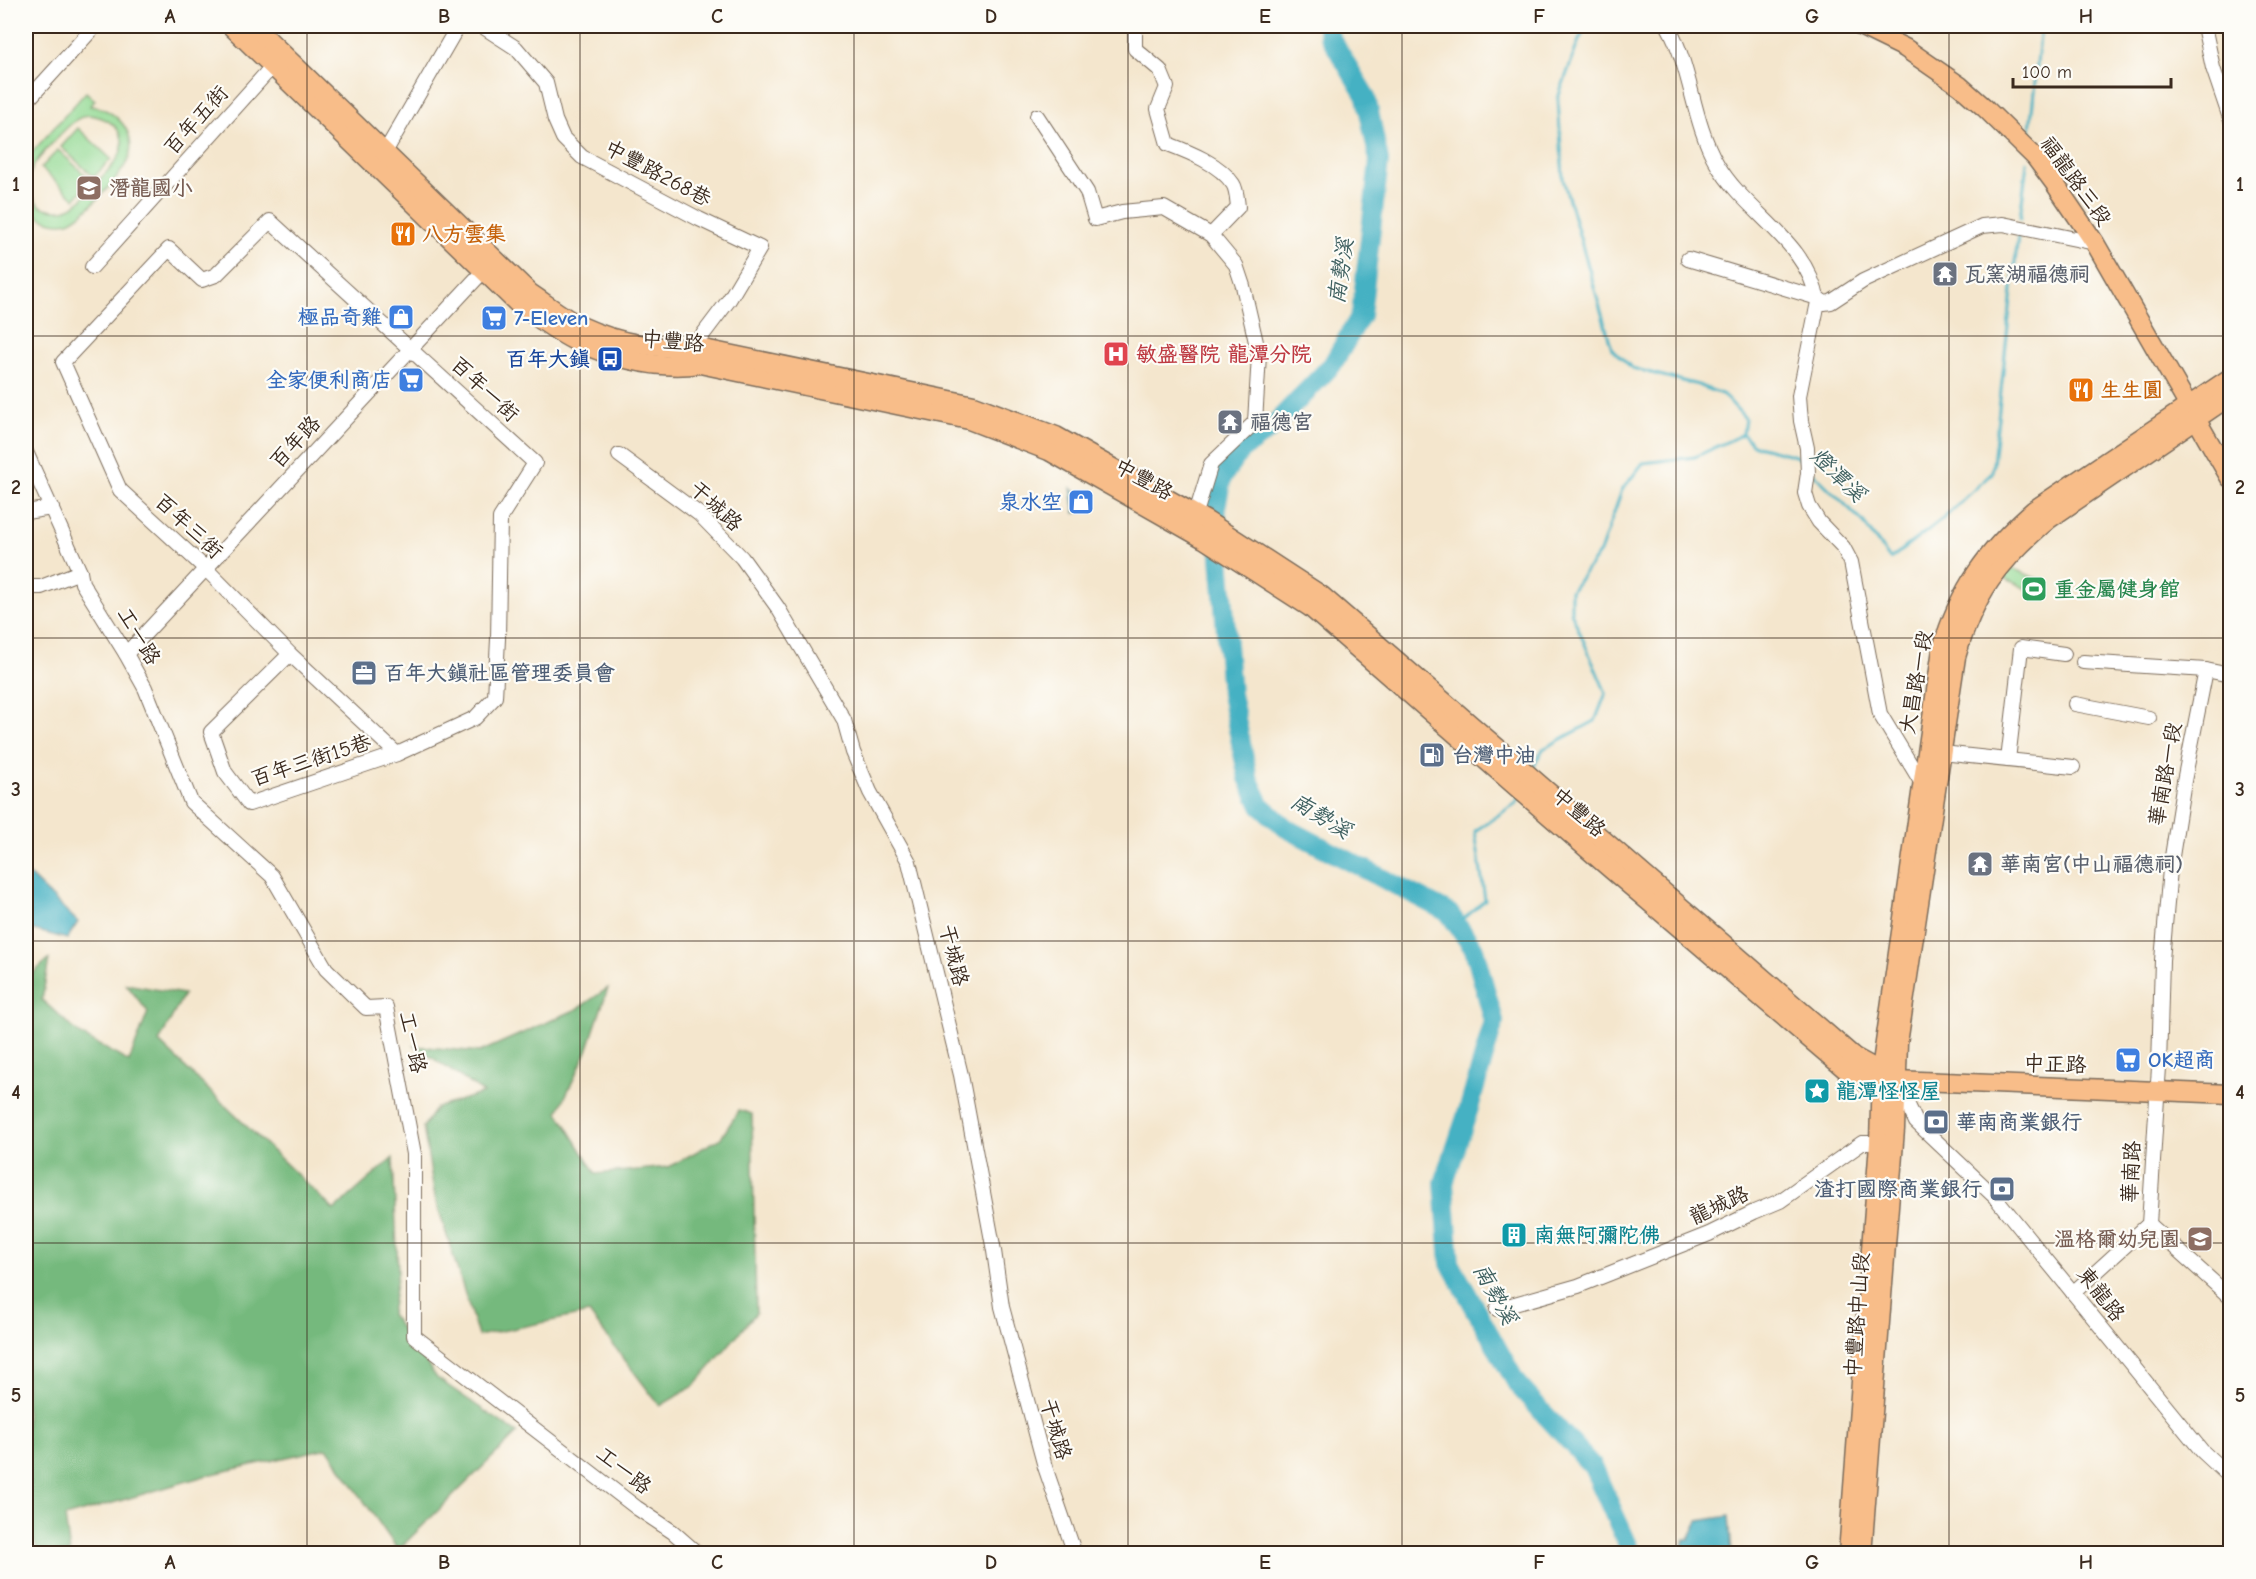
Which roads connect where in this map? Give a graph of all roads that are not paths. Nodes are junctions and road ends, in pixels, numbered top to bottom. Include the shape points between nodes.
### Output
1 (96, 26) edge
2 (231, 26) edge
3 (255, 26) edge
4 (458, 26) edge
5 (482, 26) edge
6 (1135, 26) edge
7 (1668, 26) edge
8 (1860, 26) edge
9 (2204, 26) edge
10 (278, 60) junction
11 (26, 102) edge
12 (1037, 116) dead end
13 (2230, 118) edge
14 (380, 159) junction
15 (1211, 235) junction
16 (2095, 243) junction
17 (1688, 260) dead end
18 (489, 265) junction
19 (92, 267) dead end
20 (127, 294) joint
21 (1818, 298) junction
22 (411, 349) junction
23 (692, 349) junction
24 (2230, 378) edge
25 (2230, 396) edge
26 (2193, 412) junction
27 (26, 452) edge
28 (620, 455) dead end
29 (2230, 478) edge
30 (51, 508) junction
31 (26, 512) edge
32 (1199, 527) junction
33 (206, 569) junction
34 (80, 572) junction
35 (26, 587) edge
36 (126, 654) junction
37 (290, 654) junction
38 (2064, 654) dead end
39 (2083, 662) dead end
40 (2206, 670) junction
41 (2230, 675) edge
42 (2075, 704) dead end
43 (2149, 718) dead end
44 (1460, 727) junction
45 (1942, 753) junction
46 (397, 754) junction
47 (2008, 760) junction
48 (2073, 768) dead end
49 (1923, 785) junction
50 (1886, 1080) junction
51 (2156, 1091) junction
52 (2230, 1094) edge
53 (1879, 1143) junction
54 (2149, 1224) junction
55 (2073, 1293) junction
56 (2230, 1297) edge
57 (1497, 1309) dead end
58 (2230, 1477) edge
59 (1074, 1553) edge
60 (698, 1554) edge
61 (1848, 1554) edge
62 (1862, 1554) edge

1 - 11 street
2 - 10 main road, 中豐路
3 - 10 main road, 中豐路
4 - 14 street
5 - 23 street, 中豐路268巷 via 516,48 546,83 563,138 582,157 760,248 729,300
6 - 15 street via 1135,49 1160,70 1167,87 1158,109 1168,144 1223,172 1234,186 1238,207
7 - 21 street via 1679,45 1703,134 1717,164 1731,184 1791,245 1810,275
8 - 16 main road, 福龍路三段 via 1936,68 1985,108 2035,157
9 - 13 street
10 - 14 main road, 中豐路
10 - 19 street, 百年五街
12 - 15 street via 1087,192 1095,219 1164,208
14 - 18 main road, 中豐路
15 - 32 street via 1236,264 1259,355 1255,422 1211,464
16 - 21 street via 2003,224 1982,226 1863,281 1831,302 1824,303
16 - 26 main road, 福龍路三段
17 - 21 street
18 - 22 street, 百年路
18 - 23 main road, 中豐路 via 580,326 634,345
18 - 32 main road, 中豐路 via 520,306 573,340 630,360 681,367 700,364 969,420 1049,451
20 - 22 street, 百年一街 via 169,249 202,280 216,275 270,221
20 - 33 street, 百年三街 via 63,362 120,490
21 - 49 street via 1799,396 1808,466 1805,493 1809,507 1851,562 1880,714
22 - 33 street, 百年路
22 - 46 street, 百年一街 via 535,463 500,518 495,697 475,718
23 - 32 main road, 中豐路 via 974,405 1056,436
24 - 26 main road, 大昌路一段
25 - 26 main road, 大昌路一段
26 - 29 main road, 福龍路三段
26 - 45 main road, 大昌路一段 via 2049,519 2006,559 1988,582 1970,615 1956,657
26 - 49 main road, 大昌路一段 via 2034,510 1992,550 1972,576 1949,623 1942,649
27 - 30 street, 工一路
28 - 59 street, 干城路 via 699,514 742,558 778,608 844,720 870,792 909,862 961,1075 1002,1307 1045,1467
30 - 31 street
30 - 34 street, 工一路
32 - 44 main road, 中豐路 via 1234,558 1311,608
32 - 44 main road, 中豐路 via 1235,538 1321,595
33 - 36 street, 百年路
33 - 37 street, 百年三街
34 - 35 street via 41,587
34 - 36 street, 工一路 via 82,583
36 - 60 street, 工一路 via 145,688 191,802 273,876 326,969 366,1008 386,1006 414,1154 414,1336
37 - 46 street, 百年三街
37 - 46 street, 百年三街15巷 via 212,732 225,772 249,804
38 - 47 street via 2021,648
39 - 40 street
40 - 41 street
40 - 51 street, 華南路一段 via 2170,869
42 - 43 street
44 - 50 main road, 中豐路
45 - 47 street
45 - 50 main road, 大昌路一段 via 1898,1043
47 - 48 street
49 - 50 main road, 大昌路一段
50 - 51 main road, 中正路
50 - 53 main road, 中豐路中山段
50 - 55 street, 東龍路 via 1916,1122 1995,1197
50 - 62 main road, 中豐路中山段 via 1895,1130
51 - 52 main road, 中正路
51 - 54 street, 華南路
53 - 57 street, 龍城路 via 1862,1143 1780,1201 1709,1234 1578,1286
53 - 61 main road, 中豐路中山段
54 - 55 street, 華南路
54 - 56 street
55 - 58 street, 東龍路 via 2202,1451

